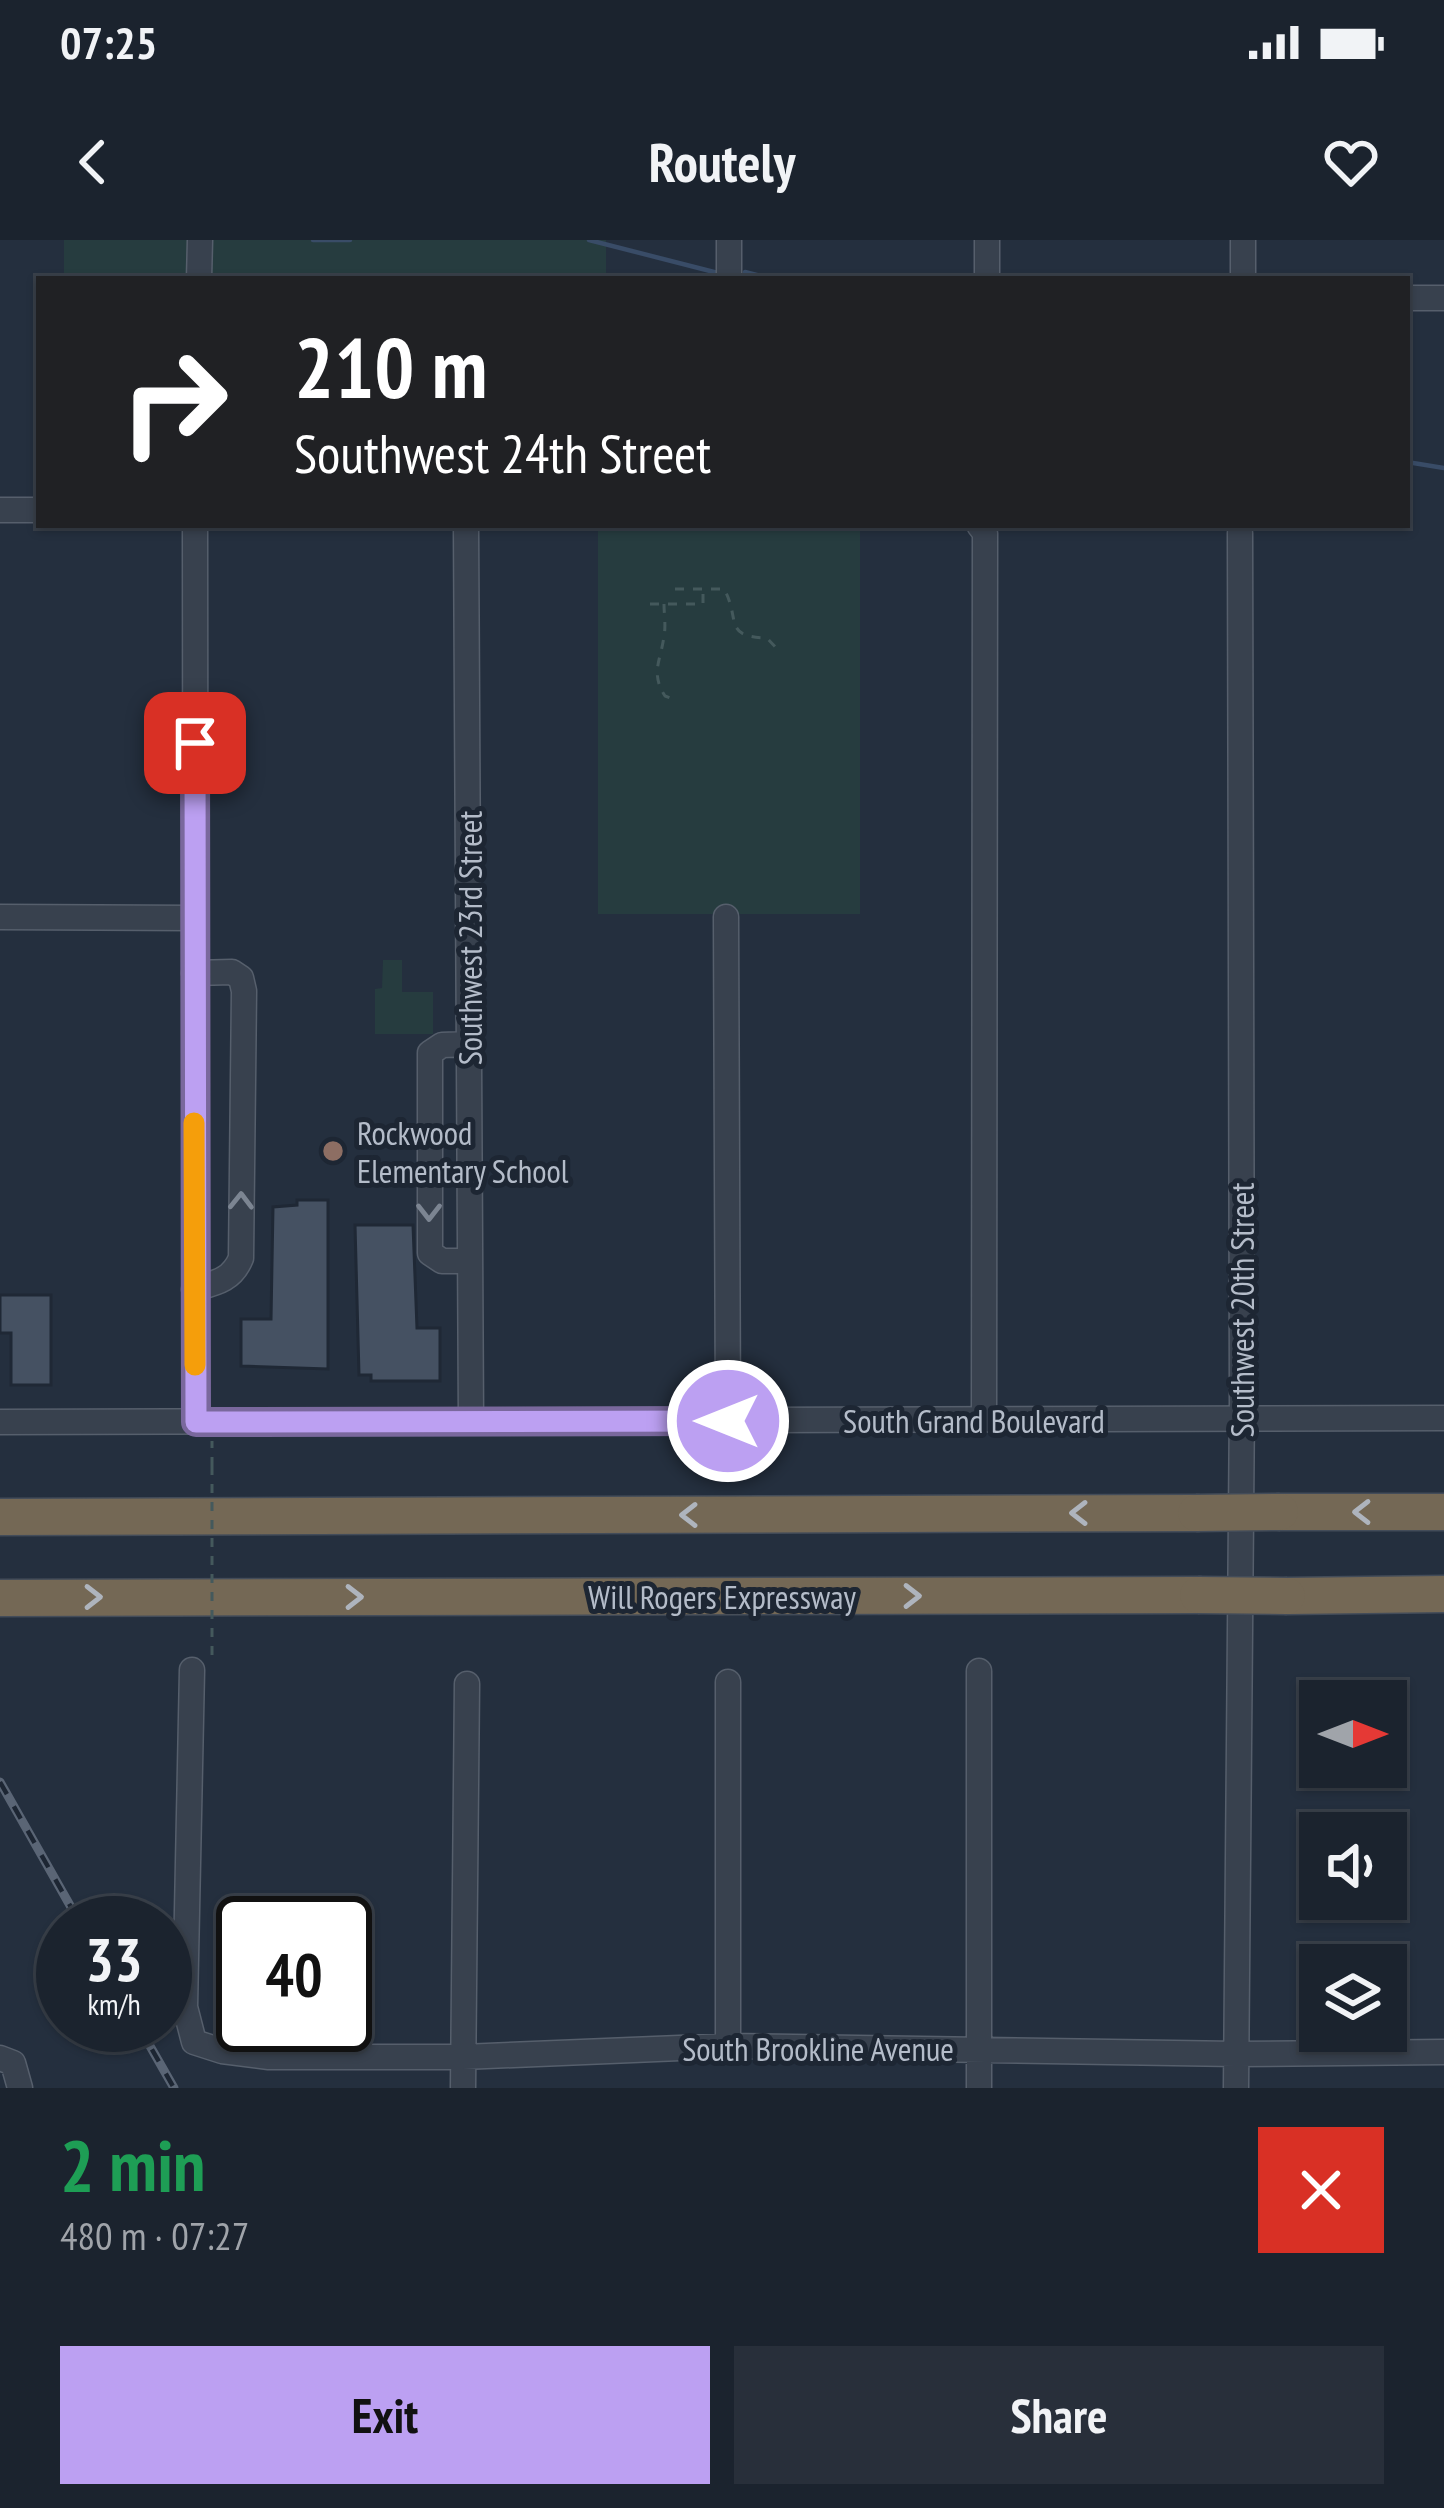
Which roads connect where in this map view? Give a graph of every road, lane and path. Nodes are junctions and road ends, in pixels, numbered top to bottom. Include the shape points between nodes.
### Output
1 (200, 240) edge
2 (729, 240) edge
3 (987, 240) edge
4 (1243, 240) edge
5 (199, 276) edge
6 (729, 276) edge
7 (987, 276) edge
8 (1243, 276) edge
9 (1410, 298) edge
10 (1444, 298) edge
11 (0, 510) edge
12 (36, 510) edge
13 (195, 528) edge
14 (466, 528) edge
15 (981, 528) edge
16 (1240, 532) dead end
17 (675, 589) dead end
18 (703, 589) junction
19 (650, 604) dead end
20 (664, 604) junction
21 (781, 653) dead end
22 (676, 700) dead end
23 (0, 917) edge
24 (726, 917) dead end
25 (194, 918) junction
26 (194, 973) junction
27 (470, 1044) junction
28 (470, 1261) junction
29 (194, 1289) junction
30 (1242, 1418) junction
31 (1444, 1418) edge
32 (984, 1420) junction
33 (728, 1421) junction
34 (0, 1422) edge
35 (471, 1422) junction
36 (204, 1430) junction
37 (1444, 1512) edge
38 (0, 1517) edge
39 (1444, 1594) edge
40 (0, 1598) edge
41 (202, 1663) joint
42 (979, 1671) dead end
43 (728, 1682) dead end
44 (467, 1684) dead end
45 (728, 2046) junction
46 (979, 2048) junction
47 (1444, 2051) edge
48 (1236, 2054) junction
49 (463, 2057) junction
50 (463, 2088) edge
51 (979, 2088) edge
52 (1236, 2088) edge

1 - 5 street
2 - 6 street
3 - 7 street
4 - 8 street
9 - 10 street
11 - 12 street
13 - 25 street
14 - 27 street, Southwest 23rd Street
15 - 32 street
16 - 30 street, Southwest 20th Street
17 - 18 path
18 - 20 path via 703,604
18 - 21 path via 724,589 737,631 767,638
19 - 20 path
20 - 22 path via 657,679
23 - 25 street
24 - 33 street
25 - 26 street
26 - 29 street
29 -> 26 street via 225,1280 241,1258 244,992 232,973
27 - 28 street, Southwest 23rd Street
27 -> 28 street via 430,1053 428,1105 430,1253
28 - 35 street, Southwest 23rd Street
29 - 36 street
30 - 31 street, South Grand Boulevard
30 - 32 street, South Grand Boulevard
30 - 48 street, Southwest 20th Street
32 - 33 street, South Grand Boulevard
33 - 35 street, South Grand Boulevard
34 - 36 street, South Grand Boulevard
35 - 36 street, South Grand Boulevard
36 - 41 path, bridge via 212,1466
37 -> 38 highway, bridge
40 -> 39 highway, Will Rogers Expressway, bridge
41 - 49 street, South Brookline Avenue via 185,2007 194,2042 269,2057
42 - 46 street
43 - 45 street
44 - 49 street
45 - 46 street, South Brookline Avenue
45 - 49 street, South Brookline Avenue
46 - 48 street, South Brookline Avenue
46 - 51 street
47 - 48 street, South Brookline Avenue
48 - 52 street, Southwest 20th Street
49 - 50 street

